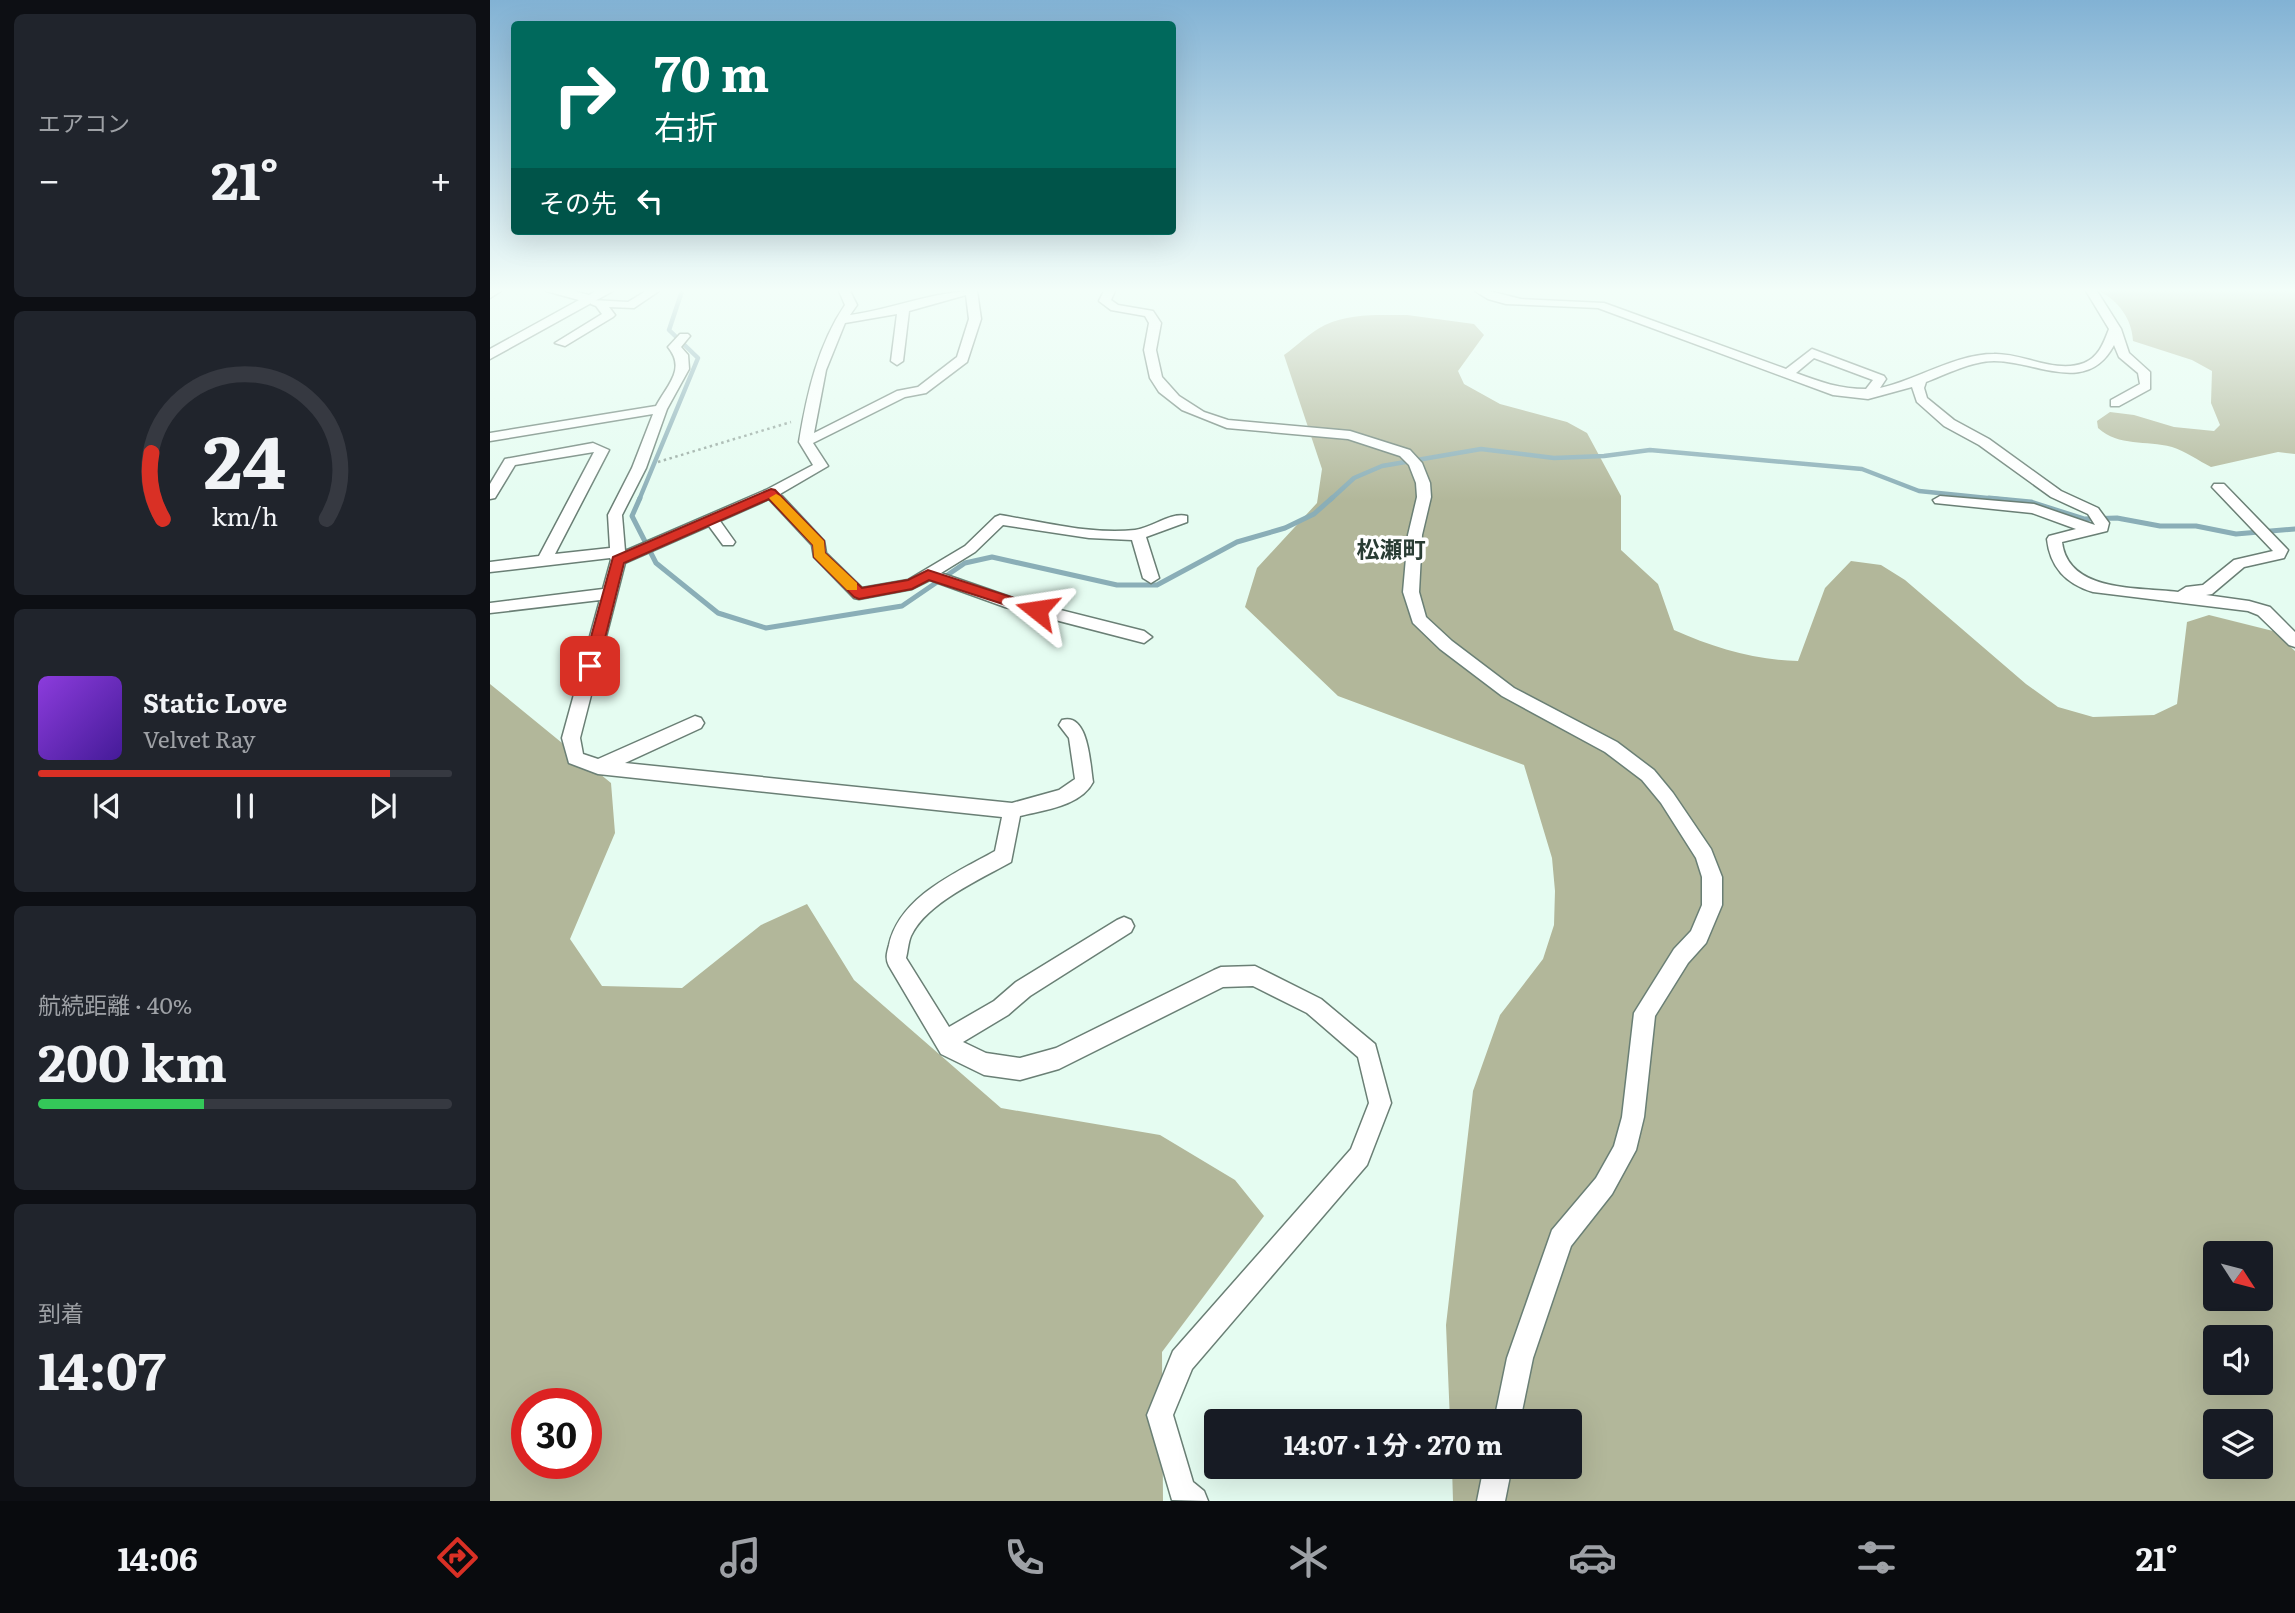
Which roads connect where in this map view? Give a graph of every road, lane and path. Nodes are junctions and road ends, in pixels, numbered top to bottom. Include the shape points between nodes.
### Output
1 (682, 361) edge
2 (825, 361) edge
3 (960, 361) edge
4 (1151, 361) edge
5 (1753, 361) edge
6 (1803, 361) edge
7 (1833, 361) edge
8 (1971, 361) edge
9 (2022, 361) edge
10 (2096, 361) edge
11 (2131, 361) edge
12 (1788, 374) junction
13 (1921, 379) junction
14 (1868, 395) junction
15 (2115, 403) dead end
16 (661, 409) junction
17 (809, 416) junction
18 (567, 425) junction
19 (490, 438) edge
20 (806, 442) junction
21 (560, 453) junction
22 (510, 462) junction
23 (490, 464) edge
24 (639, 468) junction
25 (2218, 487) dead end
26 (771, 493) junction
27 (490, 495) edge
28 (1940, 499) dead end
29 (712, 519) junction
30 (1182, 519) dead end
31 (2096, 521) junction
32 (1138, 534) junction
33 (728, 542) dead end
34 (618, 556) junction
35 (544, 561) junction
36 (490, 568) edge
37 (928, 574) junction
38 (1150, 578) dead end
39 (609, 594) junction
40 (2158, 595) junction
41 (490, 608) edge
42 (1144, 637) dead end
43 (2295, 641) edge
44 (695, 723) dead end
45 (1068, 724) dead end
46 (598, 767) junction
47 (1012, 811) junction
48 (1124, 926) dead end
49 (945, 1041) junction
50 (1509, 1409) edge
51 (1496, 1479) edge
52 (1194, 1501) edge
53 (1492, 1501) edge

1 - 16 street via 683,369
2 - 17 street
3 - 20 street via 922,390 901,394
4 - 50 street via 1164,390 1209,419 1350,435 1405,453 1423,483 1411,592 1419,618 1508,692 1611,747 1648,775 1704,855 1712,877 1712,905 1699,937 1681,956 1645,1013 1633,1118 1624,1150 1604,1186 1561,1239 1520,1358
5 - 12 street
6 - 12 street
7 - 14 street via 1880,379
8 - 13 street
9 - 10 street via 2074,370
11 - 15 street via 2144,372 2146,386
12 - 14 street via 1833,391
13 - 14 street
13 - 31 street via 1921,399 1949,423 1984,442
16 - 18 street
16 - 24 street
17 - 20 street
17 - 24 path
18 - 19 street
18 - 21 street
20 - 26 street via 821,466
21 - 22 street
21 - 35 street via 593,447 602,450
22 - 23 street
22 - 27 street
24 - 34 street via 615,514
25 - 40 street via 2281,550 2279,555 2230,566 2207,590
26 - 29 street
26 - 37 street via 819,544 818,554 859,594 912,584
28 - 31 street
29 - 33 street
29 - 34 street
30 - 32 street
31 - 40 street via 2054,540 2065,571 2076,582 2093,587
32 - 37 street via 1089,533 1000,520 970,549
32 - 38 street
34 - 35 street
34 - 39 street
35 - 36 street
37 - 42 street via 1010,603
39 - 41 street
39 - 46 street via 571,738 575,758
40 - 43 street via 2264,611
44 - 46 street
45 - 47 street via 1077,736 1084,782 1065,796
46 - 47 street
47 - 49 street via 1004,856 957,882 903,930 896,959
48 - 49 street
49 - 52 street via 984,1064 1020,1069 1059,1058 1221,977 1255,976 1314,1006 1367,1051 1380,1103 1359,1157 1182,1360 1160,1415 1182,1490
51 - 53 street

